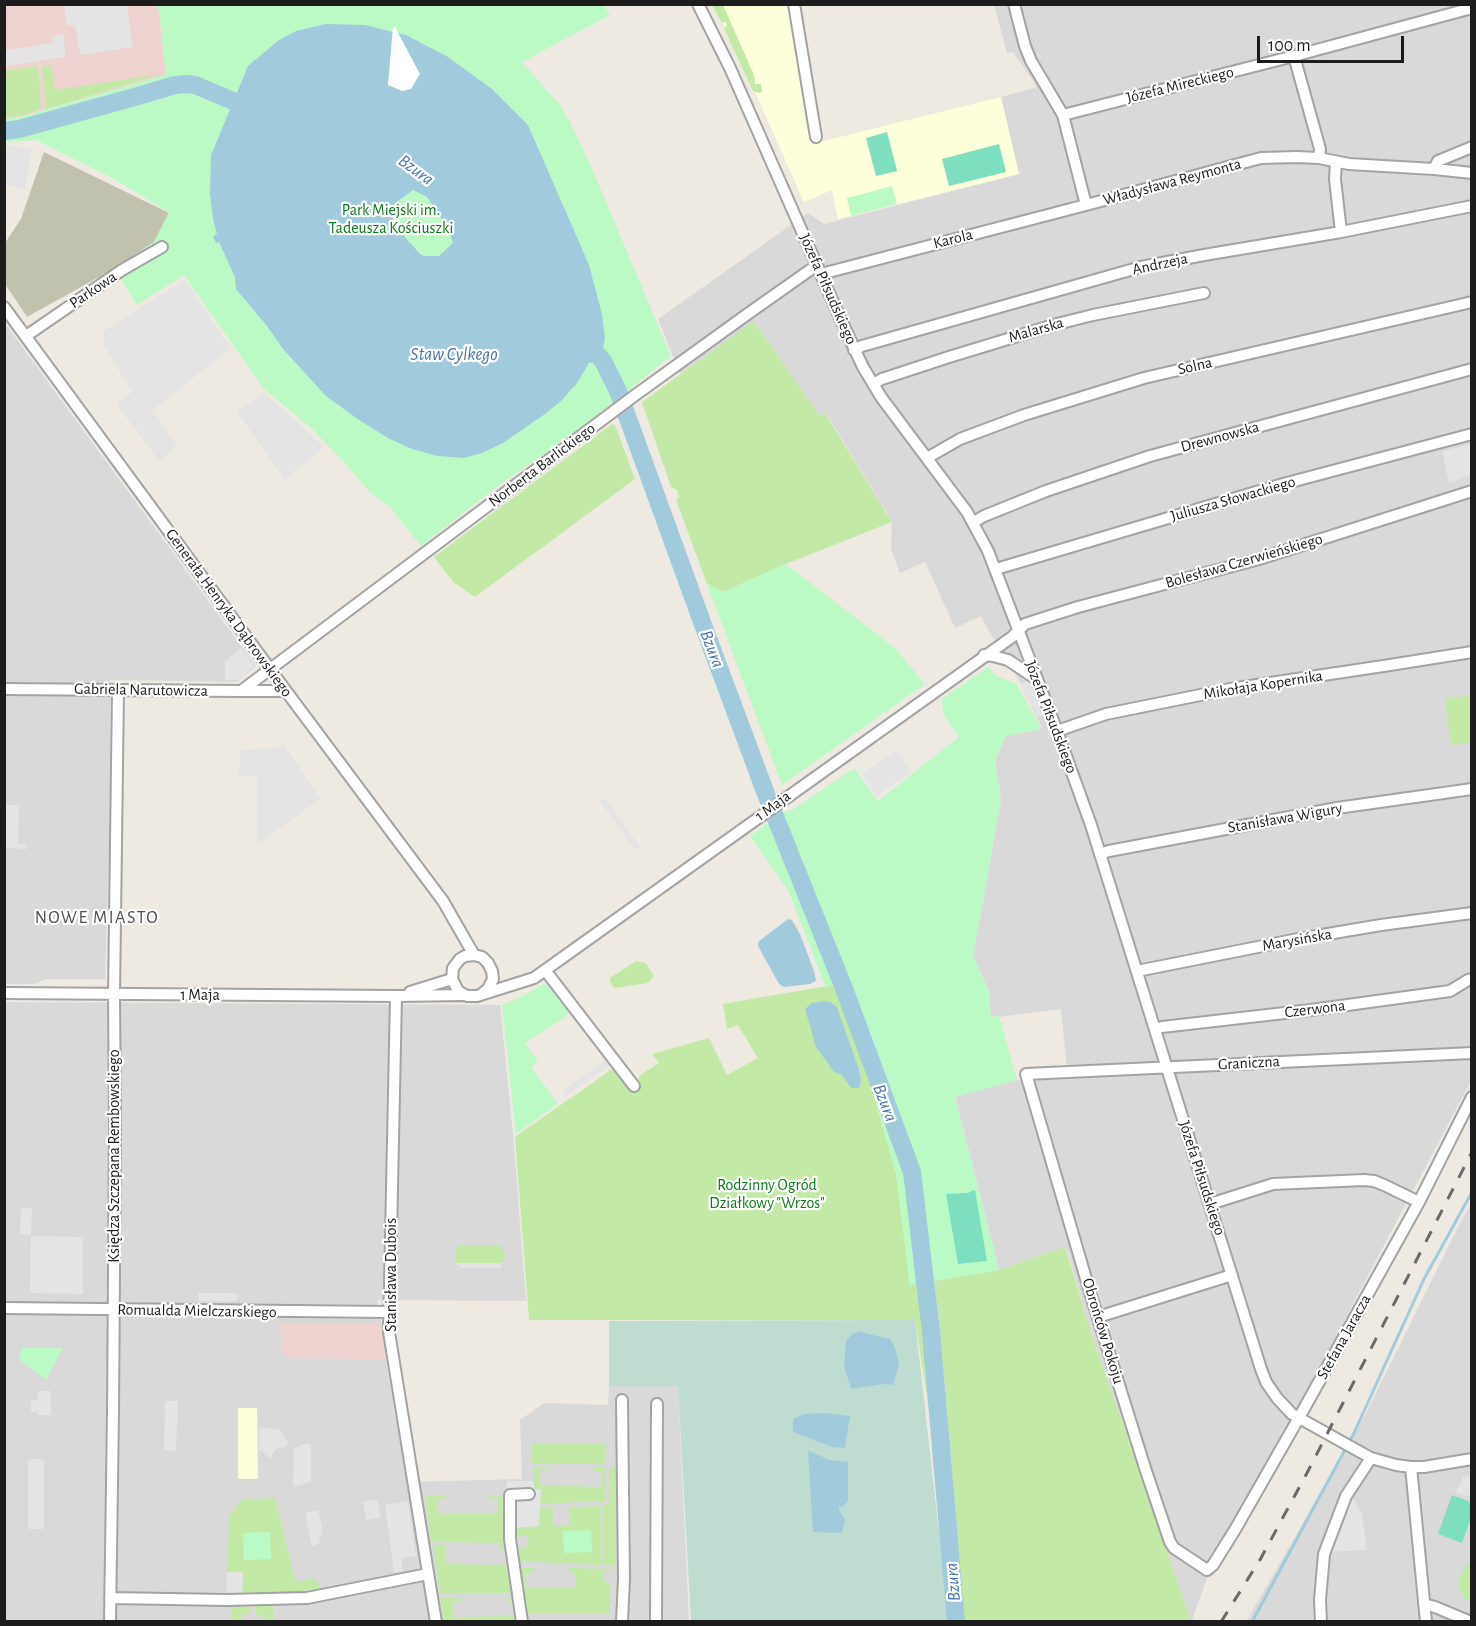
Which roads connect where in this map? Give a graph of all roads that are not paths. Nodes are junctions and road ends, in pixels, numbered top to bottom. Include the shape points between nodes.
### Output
1 (698, 4) edge
2 (794, 4) edge
3 (1014, 4) edge
4 (1472, 8) edge
5 (1294, 56) junction
6 (1063, 115) junction
7 (816, 137) dead end
8 (1472, 147) edge
9 (1319, 158) junction
10 (1336, 162) junction
11 (1434, 169) junction
12 (1472, 173) edge
13 (1086, 205) junction
14 (1472, 206) edge
15 (1341, 232) junction
16 (162, 247) dead end
17 (819, 270) junction
18 (1204, 293) dead end
19 (1472, 302) edge
20 (4, 307) edge
21 (26, 336) junction
22 (854, 350) junction
23 (1472, 369) edge
24 (873, 384) junction
25 (1472, 434) edge
26 (927, 458) junction
27 (1472, 491) edge
28 (974, 522) junction
29 (996, 569) junction
30 (1018, 630) junction
31 (1472, 652) edge
32 (984, 655) junction
33 (270, 669) junction
34 (1036, 678) junction
35 (4, 689) edge
36 (118, 690) junction
37 (241, 691) junction
38 (286, 691) junction
39 (1057, 731) junction
40 (1472, 789) edge
41 (1100, 854) junction
42 (1472, 913) edge
43 (469, 956) junction
44 (545, 970) junction
45 (1137, 971) junction
46 (452, 979) junction
47 (493, 979) junction
48 (1472, 979) edge
49 (527, 980) junction
50 (4, 993) edge
51 (483, 993) junction
52 (464, 994) junction
53 (114, 995) junction
54 (396, 996) junction
55 (1155, 1029) junction
56 (1472, 1053) edge
57 (1167, 1067) junction
58 (1026, 1074) joint
59 (634, 1086) dead end
60 (1472, 1097) edge
61 (1419, 1202) junction
62 (1210, 1204) junction
63 (1232, 1275) junction
64 (4, 1308) edge
65 (113, 1310) junction
66 (389, 1312) junction
67 (1098, 1317) junction
68 (622, 1400) dead end
69 (657, 1404) dead end
70 (1299, 1419) junction
71 (1371, 1458) junction
72 (1472, 1459) edge
73 (1411, 1467) junction
74 (529, 1494) dead end
75 (1208, 1570) joint
76 (428, 1574) junction
77 (110, 1598) junction
78 (1424, 1604) junction
79 (110, 1622) edge
80 (436, 1622) edge
81 (522, 1622) edge
82 (622, 1622) edge
83 (656, 1622) edge
84 (1321, 1622) edge
85 (1425, 1622) edge
86 (1471, 1622) edge

1 - 17 street, Józefa Piłsudskiego
2 - 7 street
3 - 6 street, Władysława Reymonta via 1031,61
4 - 5 street, Józefa Mireckiego
5 - 6 street, Józefa Mireckiego
5 - 9 street via 1320,149
6 - 13 street, Władysława Reymonta
8 - 11 street via 1438,161
9 - 10 street, Władysława Reymonta
9 - 13 street, Władysława Reymonta via 1261,158
10 - 11 street, Władysława Reymonta
10 - 15 street
11 - 12 street, Władysława Reymonta
13 - 17 street, Karola
14 - 15 street, Andrzeja
15 - 22 street, Andrzeja via 1141,267
16 - 21 street, Parkowa
17 - 22 street, Józefa Piłsudskiego
17 - 33 street, Norberta Barlickiego via 810,270 749,312
18 - 24 street, Malarska via 1057,324
19 - 26 street, Solna via 1144,378 1049,406 960,439
20 - 21 street, Generała Henryka Dąbrowskiego
21 - 33 street, Generała Henryka Dąbrowskiego
22 - 24 street, Józefa Piłsudskiego
23 - 28 street, Drewnowska via 1150,456 1047,491
24 - 26 street, Józefa Piłsudskiego
25 - 29 street, Juliusza Słowackiego via 1283,484
26 - 28 street, Józefa Piłsudskiego
27 - 30 street, Bolesława Czerwieńskiego via 1258,559 1037,619
28 - 29 street, Józefa Piłsudskiego
29 - 30 street, Józefa Piłsudskiego
30 - 32 street, 1 Maja
30 - 34 street, Józefa Piłsudskiego
31 - 39 street, Mikołaja Kopernika via 1230,689 1106,714
32 - 34 street via 1008,660
32 - 44 street, 1 Maja
33 - 37 street
33 - 38 street, Generała Henryka Dąbrowskiego
34 - 39 street, Józefa Piłsudskiego
35 - 36 street, Gabriela Narutowicza
36 - 37 street, Gabriela Narutowicza
36 - 53 street, Księdza Szczepana Rembowskiego
37 - 38 street, Gabriela Narutowicza
38 - 43 street, Generała Henryka Dąbrowskiego via 443,901
39 - 41 street, Józefa Piłsudskiego
40 - 41 street, Stanisława Wigury via 1329,809
41 - 45 street, Józefa Piłsudskiego
42 - 45 street, Marysińska via 1298,939
43 - 46 street via 456,963
43 - 47 street via 482,957 492,970
44 - 49 street, 1 Maja
44 - 59 street
45 - 55 street, Józefa Piłsudskiego
46 - 52 street
46 - 54 street, 1 Maja
47 - 49 street
47 - 51 street
48 - 55 street, Czerwona via 1450,991
49 - 51 street, 1 Maja
50 - 53 street, 1 Maja
51 - 52 street
52 - 54 street, 1 Maja
53 - 54 street, 1 Maja
53 - 65 street, Księdza Szczepana Rembowskiego
54 - 66 street, Stanisława Dubois
55 - 57 street, Józefa Piłsudskiego
56 - 57 street, Graniczna
57 - 58 street, Graniczna
57 - 62 street, Józefa Piłsudskiego
58 - 67 street, Obrońców Pokoju
60 - 61 street, Stefana Jaracza
61 - 62 street via 1364,1180 1273,1184
61 - 70 street, Stefana Jaracza
62 - 63 street, Józefa Piłsudskiego
63 - 67 street
63 - 70 street, Józefa Piłsudskiego via 1266,1382 1284,1407
64 - 65 street, Romualda Mielczarskiego
65 - 66 street, Romualda Mielczarskiego
65 - 77 street, Księdza Szczepana Rembowskiego
66 - 76 street, Stanisława Dubois
67 - 75 street, Obrońców Pokoju via 1170,1542
68 - 82 street
69 - 83 street
70 - 71 street, Józefa Piłsudskiego
70 - 75 street, Stefana Jaracza
71 - 73 street, Józefa Piłsudskiego
71 - 84 street via 1346,1496 1324,1554
72 - 73 street, Józefa Piłsudskiego
73 - 78 street
74 - 81 street via 510,1495 510,1539
76 - 77 street via 307,1598
76 - 80 street, Stanisława Dubois
77 - 79 street, Księdza Szczepana Rembowskiego
78 - 85 street
78 - 86 street

